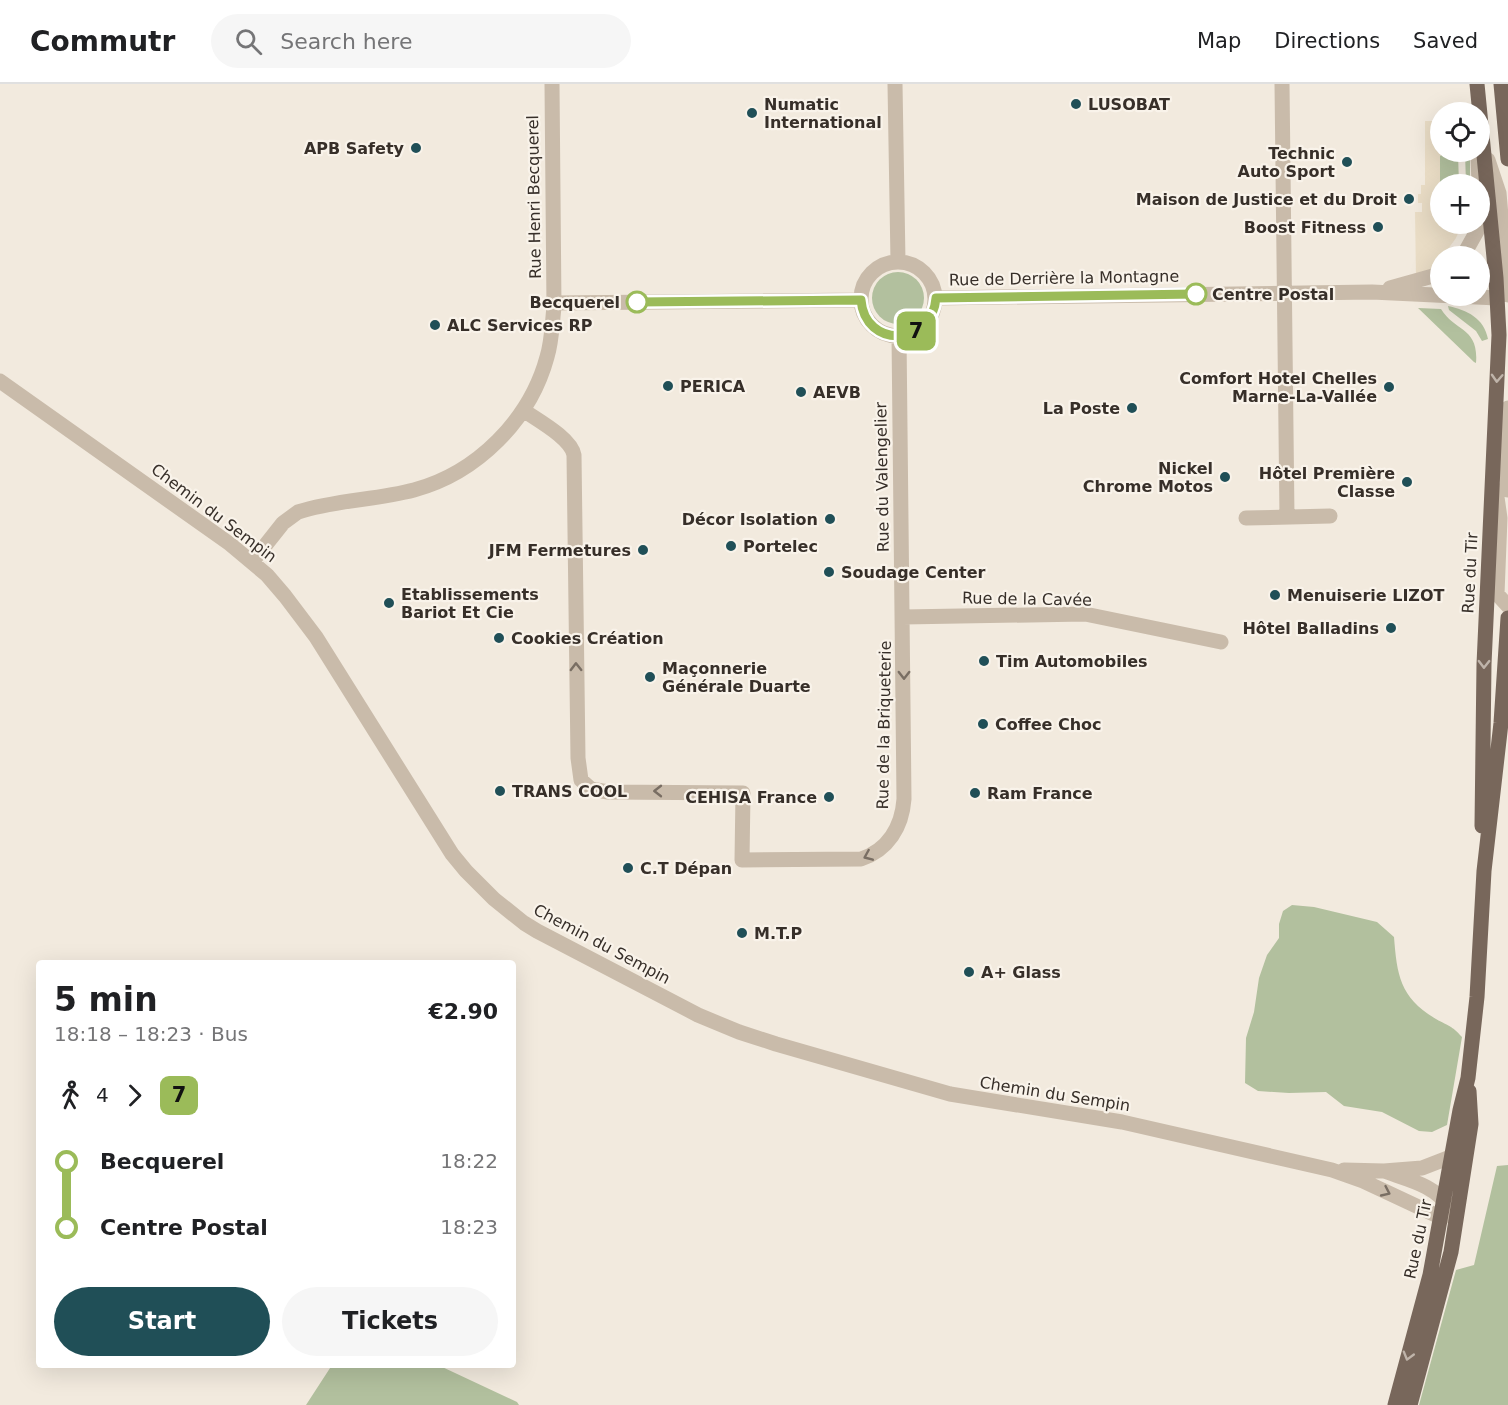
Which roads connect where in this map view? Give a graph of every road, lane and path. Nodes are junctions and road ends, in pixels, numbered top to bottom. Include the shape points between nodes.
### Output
1 (552, 84) edge
2 (895, 84) edge
3 (1282, 84) edge
4 (1501, 84) edge
5 (1508, 159) edge
6 (1483, 162) edge
7 (898, 261) junction
8 (1430, 277) edge
9 (1490, 281) edge
10 (1503, 290) edge
11 (1372, 292) junction
12 (1284, 293) junction
13 (936, 298) junction
14 (861, 300) junction
15 (554, 303) junction
16 (899, 336) junction
17 (0, 381) edge
18 (1508, 408) edge
19 (523, 410) junction
20 (1493, 470) junction
21 (1508, 490) edge
22 (1330, 516) dead end
23 (1287, 517) junction
24 (1246, 518) dead end
25 (252, 562) junction
26 (1508, 606) edge
27 (903, 617) junction
28 (1508, 618) edge
29 (1221, 642) dead end
30 (1484, 871) junction
31 (1468, 1078) junction
32 (1453, 1156) junction
33 (1332, 1170) junction
34 (1384, 1171) junction
35 (1445, 1200) junction
36 (1442, 1218) junction
37 (1420, 1368) junction
38 (1395, 1405) edge
39 (1410, 1405) edge

1 - 15 street, Rue Henri Becquerel
2 - 7 street
3 - 12 street
4 - 5 main road
6 - 10 main road, Rue du Tir
7 - 13 street via 913,264 926,274
7 - 14 street via 872,273 865,282
8 - 11 street, Rue de Derrière la Montagne
9 - 10 street
10 - 11 street, Rue de Derrière la Montagne
10 -> 20 main road, Rue du Tir
11 - 12 street, Rue de Derrière la Montagne
12 - 13 street, Rue de Derrière la Montagne
12 - 23 street
13 - 16 street via 931,317 922,327
14 - 15 street
14 - 16 street via 872,326 884,334
15 - 19 street, Rue Henri Becquerel via 547,357
16 - 27 street, Rue du Valengelier
17 - 25 street, Chemin du Sempin
18 - 21 street
19 - 25 street, Rue Henri Becquerel via 497,442 459,471 425,487 298,512
27 -> 19 street, Rue de la Briqueterie via 904,809 892,837 873,855 861,860 742,860 742,793 591,789 581,780 578,758 573,449
20 - 26 street via 1500,518 1497,594
20 -> 30 main road, Rue du Tir via 1484,664
22 - 23 street
23 - 24 street
25 - 33 street, Chemin du Sempin via 285,596 316,637 466,871 508,911 556,942 698,1015 776,1044 950,1094 1114,1120
27 - 29 street, Rue de la Cavée via 1085,614
28 - 30 main road, Rue du Tir
30 - 31 main road, Rue du Tir
31 - 32 main road, Rue du Tir
31 - 37 main road, Rue du Tir via 1471,1124 1462,1190 1448,1268
32 - 34 street, Chemin du Sempin via 1422,1168
32 - 35 main road, Rue du Tir
33 - 34 street, Chemin du Sempin
33 -> 36 street, Chemin du Sempin
34 - 35 street, Chemin du Sempin via 1430,1187
35 - 36 main road, Rue du Tir
35 - 37 street via 1451,1211
36 -> 38 main road, Rue du Tir
37 - 39 main road, Rue du Tir

